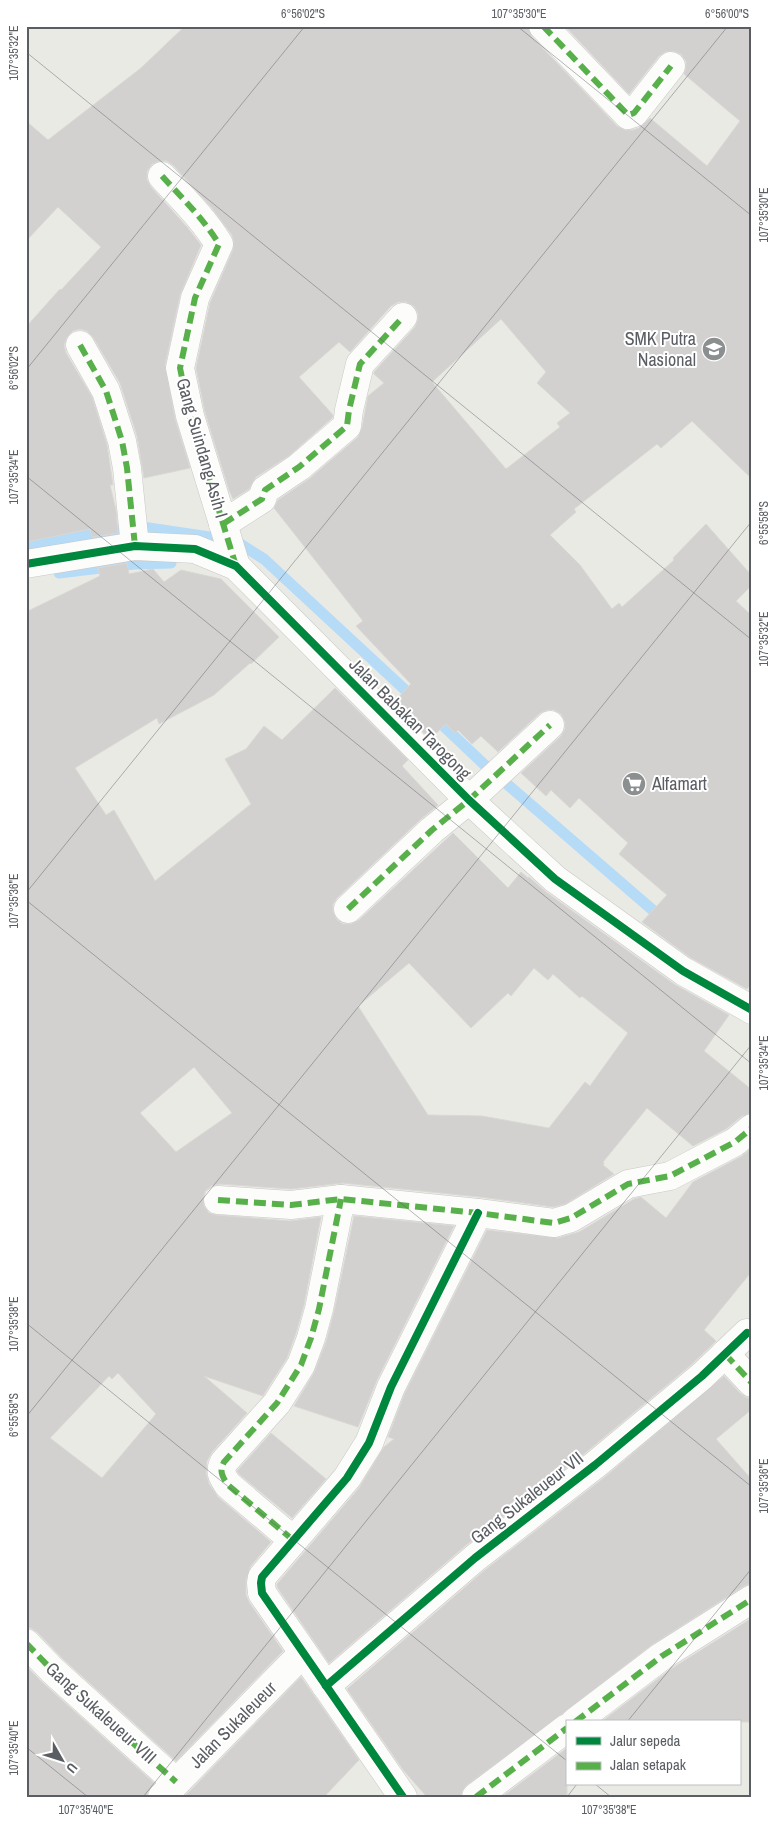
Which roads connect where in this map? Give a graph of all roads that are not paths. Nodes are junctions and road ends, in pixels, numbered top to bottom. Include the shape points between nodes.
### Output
1 (543, 26) edge
2 (671, 66) dead end
3 (162, 176) dead end
4 (403, 317) dead end
5 (80, 345) dead end
6 (223, 524) junction
7 (135, 546) junction
8 (26, 564) edge
9 (236, 566) junction
10 (550, 725) dead end
11 (469, 800) junction
12 (348, 909) dead end
13 (750, 1006) edge
14 (752, 1128) edge
15 (341, 1199) junction
16 (218, 1200) dead end
17 (478, 1213) junction
18 (747, 1334) dead end
19 (724, 1354) junction
20 (752, 1383) edge
21 (293, 1540) junction
22 (752, 1599) edge
23 (26, 1643) edge
24 (303, 1653) junction
25 (326, 1686) junction
26 (578, 1720) edge
27 (566, 1729) edge
28 (169, 1789) edge
29 (403, 1797) edge
30 (476, 1797) edge

1 - 2 street via 628,115 634,112
3 - 6 street, Gang Suindang Asih I via 196,212 219,244 196,298 180,368 190,416
4 - 6 street via 360,364 347,426 299,467 265,490 262,499
5 - 7 street via 106,391 122,441
6 - 9 street, Gang Suindang Asih I
7 - 8 street, Jalan Babakan Tarogong
7 - 9 street, Jalan Babakan Tarogong via 194,549
9 - 11 street, Jalan Babakan Tarogong
10 - 11 street
11 - 12 street
11 - 13 street, Jalan Babakan Tarogong via 555,879 683,971
14 - 17 street via 735,1142 670,1176 628,1184 571,1218 554,1223
15 - 16 street via 291,1205
15 - 17 street
15 - 21 street via 318,1309 301,1365 277,1403 221,1469 228,1485
17 - 21 street via 391,1387 369,1443 347,1478
18 - 19 street, Gang Sukaleueur VII
19 - 20 street
19 - 25 street, Gang Sukaleueur VII via 595,1465 475,1558
21 - 24 street via 260,1582 262,1593
22 - 26 street via 662,1656
23 - 28 street, Gang Sukaleueur VIII
24 - 25 street
24 - 28 street, Jalan Sukaleueur
25 - 29 street
27 - 30 street

